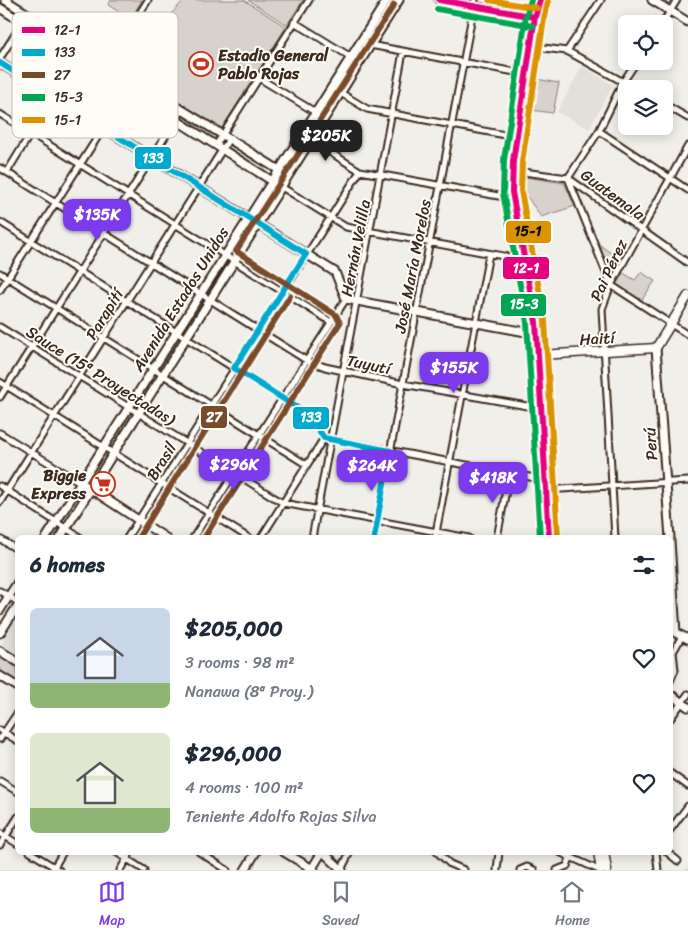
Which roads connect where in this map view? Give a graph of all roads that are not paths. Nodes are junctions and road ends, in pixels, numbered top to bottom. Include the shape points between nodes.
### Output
1 (5, 0) edge
2 (148, 0) edge
3 (309, 0) edge
4 (388, 0) edge
5 (439, 0) edge
6 (540, 0) edge
7 (544, 0) edge
8 (601, 0) edge
9 (652, 0) edge
10 (677, 0) edge
11 (396, 1) edge
12 (475, 4) edge
13 (0, 8) edge
14 (670, 11) junction
15 (25, 12) edge
16 (140, 12) edge
17 (668, 15) edge
18 (12, 16) edge
19 (534, 17) junction
20 (294, 22) junction
21 (688, 22) edge
22 (540, 26) junction
23 (12, 38) edge
24 (369, 45) junction
25 (536, 47) junction
26 (567, 51) junction
27 (403, 52) junction
28 (351, 56) junction
29 (0, 58) edge
30 (359, 62) junction
31 (0, 63) edge
32 (463, 63) junction
33 (12, 70) edge
34 (526, 74) junction
35 (259, 78) junction
36 (619, 80) edge
37 (332, 87) junction
38 (340, 92) junction
39 (618, 92) edge
40 (178, 108) edge
41 (673, 109) edge
42 (182, 110) junction
43 (315, 112) junction
44 (0, 114) edge
45 (392, 114) junction
46 (178, 116) edge
47 (688, 118) edge
48 (178, 120) edge
49 (12, 121) edge
50 (452, 125) junction
51 (599, 131) junction
52 (301, 134) junction
53 (222, 135) junction
54 (516, 137) junction
55 (28, 138) edge
56 (39, 138) edge
57 (96, 138) edge
58 (121, 138) edge
59 (164, 138) edge
60 (229, 139) junction
61 (310, 140) junction
62 (216, 145) junction
63 (688, 146) edge
64 (223, 149) junction
65 (151, 157) junction
66 (80, 164) junction
67 (0, 168) edge
68 (278, 170) junction
69 (360, 171) junction
70 (515, 171) junction
71 (7, 172) junction
72 (381, 174) junction
73 (287, 175) junction
74 (568, 178) junction
75 (672, 178) junction
76 (271, 180) junction
77 (440, 185) junction
78 (280, 186) junction
79 (199, 187) junction
80 (688, 190) edge
81 (128, 194) junction
82 (516, 199) junction
83 (55, 202) junction
84 (248, 217) junction
85 (329, 217) junction
86 (0, 222) edge
87 (257, 223) junction
88 (176, 224) junction
89 (641, 230) junction
90 (371, 232) junction
91 (104, 233) junction
92 (30, 241) junction
93 (430, 243) junction
94 (224, 254) junction
95 (306, 254) junction
96 (489, 254) junction
97 (234, 260) junction
98 (526, 260) junction
99 (151, 263) junction
100 (688, 263) edge
101 (79, 272) junction
102 (0, 273) edge
103 (8, 278) junction
104 (611, 285) junction
105 (0, 290) edge
106 (283, 292) junction
107 (200, 293) junction
108 (688, 296) edge
109 (209, 299) junction
110 (346, 299) junction
111 (127, 301) junction
112 (358, 301) junction
113 (56, 308) junction
114 (416, 312) junction
115 (331, 322) junction
116 (477, 323) junction
117 (670, 323) junction
118 (0, 327) edge
119 (258, 330) junction
120 (176, 332) junction
121 (537, 334) junction
122 (688, 335) edge
123 (104, 338) junction
124 (185, 338) junction
125 (32, 347) junction
126 (656, 348) junction
127 (604, 352) junction
128 (541, 355) junction
129 (306, 360) junction
130 (152, 368) junction
131 (234, 368) junction
132 (344, 371) junction
133 (162, 374) junction
134 (79, 377) junction
135 (0, 382) edge
136 (403, 384) junction
137 (7, 386) junction
138 (464, 395) junction
139 (0, 397) edge
140 (281, 398) junction
141 (211, 405) junction
142 (128, 407) junction
143 (544, 409) junction
144 (138, 413) junction
145 (54, 416) junction
146 (0, 433) edge
147 (258, 434) junction
148 (324, 438) junction
149 (330, 440) junction
150 (187, 444) junction
151 (103, 447) junction
152 (390, 451) junction
153 (31, 453) junction
154 (113, 453) junction
155 (450, 464) junction
156 (307, 465) junction
157 (233, 472) junction
158 (509, 474) junction
159 (688, 481) edge
160 (80, 482) junction
161 (666, 483) junction
162 (161, 484) junction
163 (0, 486) edge
164 (549, 486) junction
165 (612, 486) junction
166 (90, 489) junction
167 (8, 490) junction
168 (0, 502) edge
169 (283, 503) junction
170 (317, 509) junction
171 (208, 513) junction
172 (139, 519) junction
173 (377, 520) junction
174 (56, 521) junction
175 (66, 528) junction
176 (435, 534) edge
177 (48, 535) edge
178 (62, 535) edge
179 (77, 535) edge
180 (129, 535) edge
181 (162, 535) edge
182 (194, 535) edge
183 (244, 535) edge
184 (263, 535) edge
185 (313, 535) edge
186 (374, 535) edge
187 (498, 535) edge
188 (549, 535) edge
189 (554, 535) edge
190 (615, 535) edge
191 (670, 535) edge
192 (0, 539) edge
193 (15, 548) edge
194 (673, 572) edge
195 (15, 586) edge
196 (0, 591) edge
197 (8, 596) junction
198 (15, 601) edge
199 (15, 608) edge
200 (0, 610) edge
201 (0, 632) edge
202 (679, 635) edge
203 (0, 651) edge
204 (673, 652) edge
205 (673, 652) edge
206 (15, 660) edge
207 (673, 674) edge
208 (0, 676) edge
209 (15, 685) edge
210 (688, 694) edge
211 (673, 696) edge
212 (685, 705) edge
213 (15, 716) edge
214 (673, 716) edge
215 (2, 731) edge
216 (0, 739) edge
217 (15, 739) edge
218 (673, 774) edge
219 (0, 781) edge
220 (688, 786) edge
221 (15, 790) edge
222 (688, 806) edge
223 (15, 821) edge
224 (673, 826) edge
225 (3, 835) edge
226 (15, 842) edge
227 (0, 845) edge
228 (34, 855) edge
229 (62, 855) edge
230 (121, 855) edge
231 (129, 855) edge
232 (204, 855) edge
233 (254, 855) edge
234 (289, 855) edge
235 (320, 855) edge
236 (325, 855) edge
237 (349, 855) edge
238 (440, 855) edge
239 (499, 855) edge
240 (564, 855) edge
241 (598, 855) edge
242 (604, 855) edge
243 (656, 855) edge
244 (671, 855) edge
245 (570, 858) junction
246 (127, 859) junction
247 (678, 861) dead end
248 (55, 869) edge
249 (120, 870) edge
250 (144, 870) edge
251 (227, 870) edge
252 (245, 870) edge
253 (312, 870) edge
254 (342, 870) edge
255 (464, 870) edge
256 (497, 870) edge
257 (520, 870) edge
258 (534, 870) edge
259 (557, 870) edge
260 (600, 870) edge
261 (607, 870) edge
262 (658, 870) edge

1 - 15 street
2 - 16 street
3 - 20 street
4 - 28 street, Avenida Estados Unidos
5 - 12 street
6 - 19 main road
7 - 22 main road
8 - 26 street
9 - 14 street
10 - 14 street
11 - 24 street, Avenida Estados Unidos
12 - 19 street
12 - 32 street, José María Morelos
13 - 18 street
14 - 17 street
14 - 21 street
19 - 22 main road
19 - 34 main road
20 - 28 street
20 - 35 street
22 - 25 main road
23 - 29 street
24 - 27 street
24 - 30 street, Avenida Estados Unidos
25 - 26 street
25 - 70 main road
26 - 36 street
27 - 32 street
27 - 45 street, Hernán Velilla
28 - 30 street
28 - 37 street, Avenida Estados Unidos
30 - 38 street, Avenida Estados Unidos
31 - 33 street
32 - 34 street
32 - 50 street, José María Morelos
34 - 54 main road
35 - 43 street
35 - 53 street
37 - 38 street
37 - 43 street, Avenida Estados Unidos
38 - 45 street via 368,109
38 - 61 street, Avenida Estados Unidos
39 - 51 street
40 - 42 street
41 - 47 street
42 - 46 street
42 - 53 street
43 - 52 street, Avenida Estados Unidos
44 - 49 street
45 - 50 street
45 - 72 street, Hernán Velilla
48 - 62 street
50 - 54 street
50 - 77 street, José María Morelos
51 - 74 street
51 - 75 street
52 - 61 street
52 - 68 street, Avenida Estados Unidos
53 - 60 street
53 - 62 street
54 - 70 main road
55 - 71 street
56 - 66 street
57 - 66 street
58 - 65 street
59 - 65 street
60 - 64 street, Parapití
60 - 68 street
61 - 69 street
61 - 73 street, Avenida Estados Unidos
62 - 64 street
63 - 75 street, Pai Pérez
64 - 76 street
64 - 79 street, Parapití
65 - 79 street
65 - 81 street
66 - 81 street
66 - 83 street
67 - 71 street, Tuyutí
68 - 73 street
68 - 76 street, Avenida Estados Unidos
69 - 72 street
69 - 85 street, Brasil
70 - 74 street, Guatemala
70 - 82 main road
71 - 83 street, Tuyutí
72 - 77 street
72 - 90 street, Hernán Velilla
73 - 78 street, Avenida Estados Unidos
74 - 89 street, Guatemala
74 - 104 street
75 - 80 street
75 - 89 street, Pai Pérez
76 - 78 street
76 - 84 street, Avenida Estados Unidos
77 - 82 street
77 - 93 street, José María Morelos
78 - 85 street
78 - 87 street, Avenida Estados Unidos
79 - 84 street
79 - 88 street, Parapití
81 - 88 street
81 - 91 street
82 - 98 main road
82 - 128 main road via 535,280
83 - 91 street, Tuyutí
83 - 92 street
84 - 87 street
84 - 94 street, Avenida Estados Unidos
85 - 90 street via 346,228
85 - 95 street, Brasil
86 - 92 street
87 - 95 street
87 - 97 street, Avenida Estados Unidos
88 - 94 street
88 - 99 street, Parapití
89 - 100 street, Guatemala
89 - 104 street, Pai Pérez
90 - 93 street
90 - 112 street, Hernán Velilla
91 - 99 street, Tuyutí
91 - 101 street
92 - 101 street
92 - 103 street
93 - 96 street
93 - 114 street, José María Morelos
94 - 97 street
94 - 107 street, Avenida Estados Unidos
95 - 106 street, Brasil
95 - 110 street via 338,274
96 - 98 street
96 - 116 street
97 - 106 street
97 - 109 street, Avenida Estados Unidos
98 - 121 main road
99 - 107 street, Tuyutí
99 - 111 street, Parapití
101 - 111 street
101 - 113 street
102 - 103 street
103 - 105 street
103 - 113 street
104 - 117 street
104 - 127 street, Pai Pérez via 602,309
106 - 115 street
106 - 119 street, Brasil
107 - 109 street, Tuyutí
107 - 120 street, Avenida Estados Unidos
108 - 117 main road
109 - 119 street, Tuyutí
109 - 124 street, Avenida Estados Unidos
110 - 112 street
110 - 115 street
111 - 120 street
111 - 123 street, Parapití
112 - 114 street
112 - 132 street, Hernán Velilla
113 - 123 street
113 - 125 street
114 - 116 street
114 - 136 street, José María Morelos
115 - 129 street
116 - 121 street
116 - 138 street
117 - 122 street
117 - 126 main road
118 - 125 street, Sauce (15ª Proyectadas)
119 - 129 street, Tuyutí
119 - 131 street, Brasil
120 - 124 street
120 - 130 street, Avenida Estados Unidos
121 - 128 main road
123 - 130 street
123 - 134 street, Parapití
124 - 131 street
124 - 133 street, Avenida Estados Unidos
125 - 134 street, Sauce (15ª Proyectadas)
125 - 137 street
126 - 127 main road, Haití
126 - 161 street, Perú
127 - 128 main road, Haití
127 - 165 street, Pai Pérez
128 - 143 main road
129 - 132 street, Tuyutí
129 - 140 street
130 - 133 street
130 - 142 street, Avenida Estados Unidos
131 - 140 street
131 - 141 street, Brasil
132 - 136 street, Tuyutí
132 - 149 street, Hernán Velilla
133 - 141 street
133 - 144 street, Avenida Estados Unidos
134 - 142 street, Sauce (15ª Proyectadas)
134 - 145 street, Parapití
135 - 137 street
136 - 138 street, Tuyutí
136 - 152 street, José María Morelos
137 - 139 street
137 - 145 street
138 - 143 street, Tuyutí
138 - 155 street
140 - 147 street
140 - 148 street via 309,415
141 - 147 street
141 - 150 street, Brasil
142 - 144 street, Sauce (15ª Proyectadas)
142 - 151 street, Avenida Estados Unidos
143 - 164 main road
144 - 150 street, Sauce (15ª Proyectadas)
144 - 154 street, Avenida Estados Unidos
145 - 151 street
145 - 153 street, Parapití
146 - 153 street
147 - 156 street
147 - 157 street
148 - 149 street
148 - 156 street
149 - 152 street
149 - 170 street, Hernán Velilla
150 - 157 street, Sauce (15ª Proyectadas)
150 - 162 street, Brasil
151 - 154 street
151 - 160 street, Avenida Estados Unidos
152 - 155 street
152 - 173 street, José María Morelos
153 - 160 street
153 - 167 street, Parapití
154 - 162 street
154 - 166 street, Avenida Estados Unidos
155 - 158 street
155 - 176 street
156 - 169 street
157 - 169 street, Sauce (15ª Proyectadas)
157 - 171 street
158 - 164 street
158 - 187 street
159 - 161 street
160 - 166 street
160 - 174 street, Avenida Estados Unidos
161 - 165 street
161 - 191 street, Perú
162 - 171 street
162 - 172 street, Brasil
163 - 167 street
164 - 165 street
164 - 188 main road
164 - 189 main road
165 - 190 street, Pai Pérez
166 - 172 street
166 - 175 street, Avenida Estados Unidos
167 - 168 street, Parapití
167 - 174 street
169 - 170 street, Sauce (15ª Proyectadas)
169 - 184 street
170 - 173 street, Sauce (15ª Proyectadas)
170 - 185 street, Hernán Velilla
171 - 182 street
171 - 183 street
172 - 180 street, Brasil
172 - 181 street
173 - 176 street, Sauce (15ª Proyectadas)
173 - 186 street, José María Morelos
174 - 175 street
174 - 177 street, Avenida Estados Unidos
175 - 178 street, Avenida Estados Unidos
175 - 179 street
192 - 193 street
194 - 202 street
195 - 197 street
196 - 197 street
197 - 198 street
197 - 200 street
199 - 201 street
202 - 205 street
203 - 206 street
204 - 207 street
208 - 209 street
210 - 212 street
211 - 212 street
212 - 214 street
213 - 215 street
215 - 216 street
215 - 217 street
218 - 220 street
219 - 221 street
222 - 224 street
223 - 225 street
225 - 226 street
225 - 227 street
228 - 248 street
229 - 248 street
230 - 246 street
231 - 246 street
232 - 251 street
233 - 252 street
234 - 253 street
235 - 253 street
236 - 254 street
237 - 254 street
238 - 255 street
239 - 256 street
240 - 245 street
241 - 260 main road
242 - 261 main road
243 - 262 street
244 - 247 street
245 - 259 street via 566,868
245 - 260 street
246 - 249 street
246 - 250 street
257 - 258 street via 527,867

